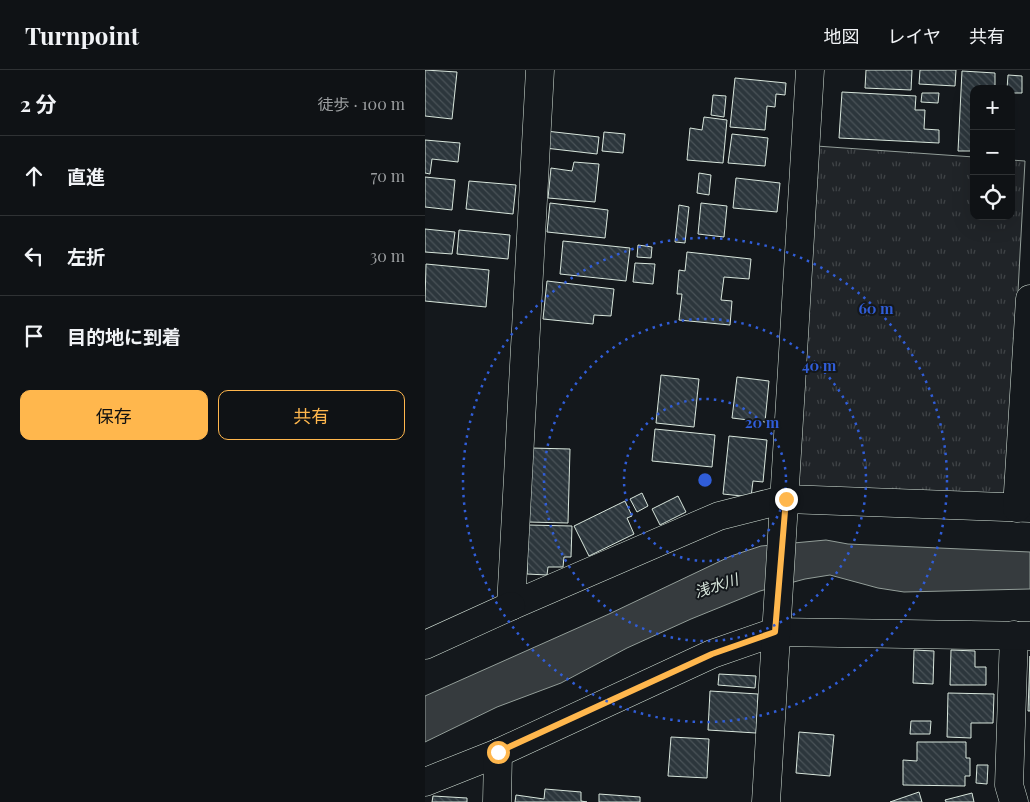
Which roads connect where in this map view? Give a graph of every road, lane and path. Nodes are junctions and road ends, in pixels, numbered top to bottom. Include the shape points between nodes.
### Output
1 (540, 70) edge
2 (810, 70) edge
3 (1030, 299) edge
4 (786, 499) junction
5 (1023, 508) edge
6 (511, 606) junction
7 (776, 625) junction
8 (1022, 636) edge
9 (425, 645) edge
10 (498, 752) junction
11 (425, 782) edge
12 (497, 802) edge
13 (766, 802) edge
14 (1014, 802) edge

1 - 6 street
2 - 4 street
3 - 5 street
4 - 5 street
4 - 6 street via 719,516
4 - 7 street
6 - 9 street
7 - 8 street
7 - 10 street
7 - 13 street
8 - 14 street via 1009,785
10 - 11 street
10 - 12 street

